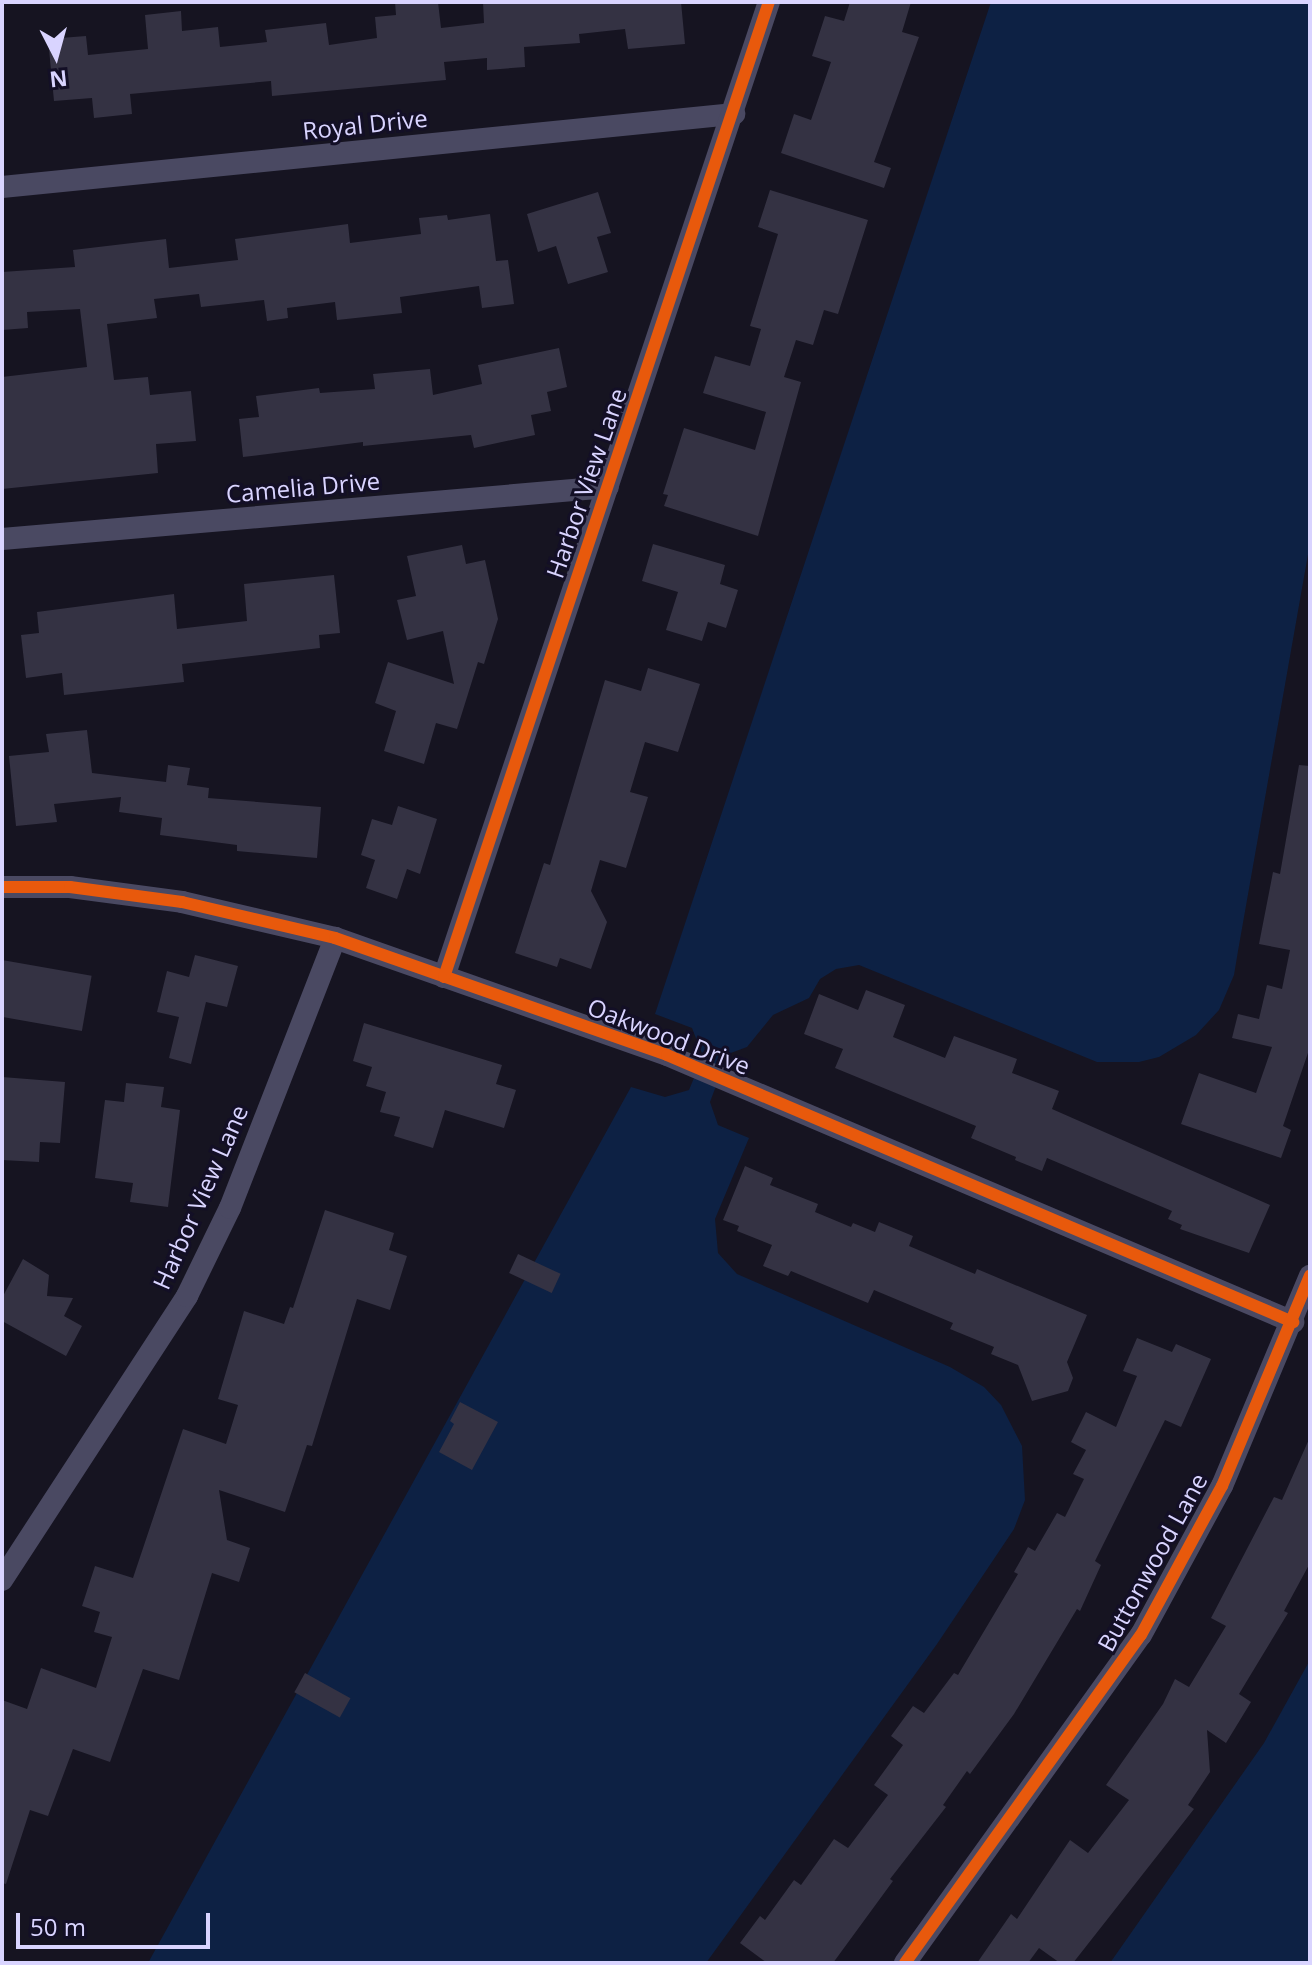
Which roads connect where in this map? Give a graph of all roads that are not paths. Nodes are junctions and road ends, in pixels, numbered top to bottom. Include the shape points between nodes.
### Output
1 (769, 2) edge
2 (734, 114) junction
3 (2, 187) edge
4 (608, 487) junction
5 (2, 539) edge
6 (2, 887) edge
7 (335, 938) junction
8 (444, 977) junction
9 (1310, 1276) edge
10 (1293, 1322) junction
11 (2, 1580) edge
12 (905, 1963) edge

1 - 2 street, Harbor View Lane
2 - 3 street, Royal Drive
2 - 4 street, Harbor View Lane
4 - 5 street, Camelia Drive
4 - 8 street, Harbor View Lane
6 - 7 street, Oakwood Drive via 70,887 182,902
7 - 8 street, Oakwood Drive
7 - 11 street, Harbor View Lane via 230,1208 187,1296
8 - 10 street, Oakwood Drive via 667,1055
9 - 10 street, Buttonwood Lane
10 - 12 street, Buttonwood Lane via 1222,1486 1141,1635

